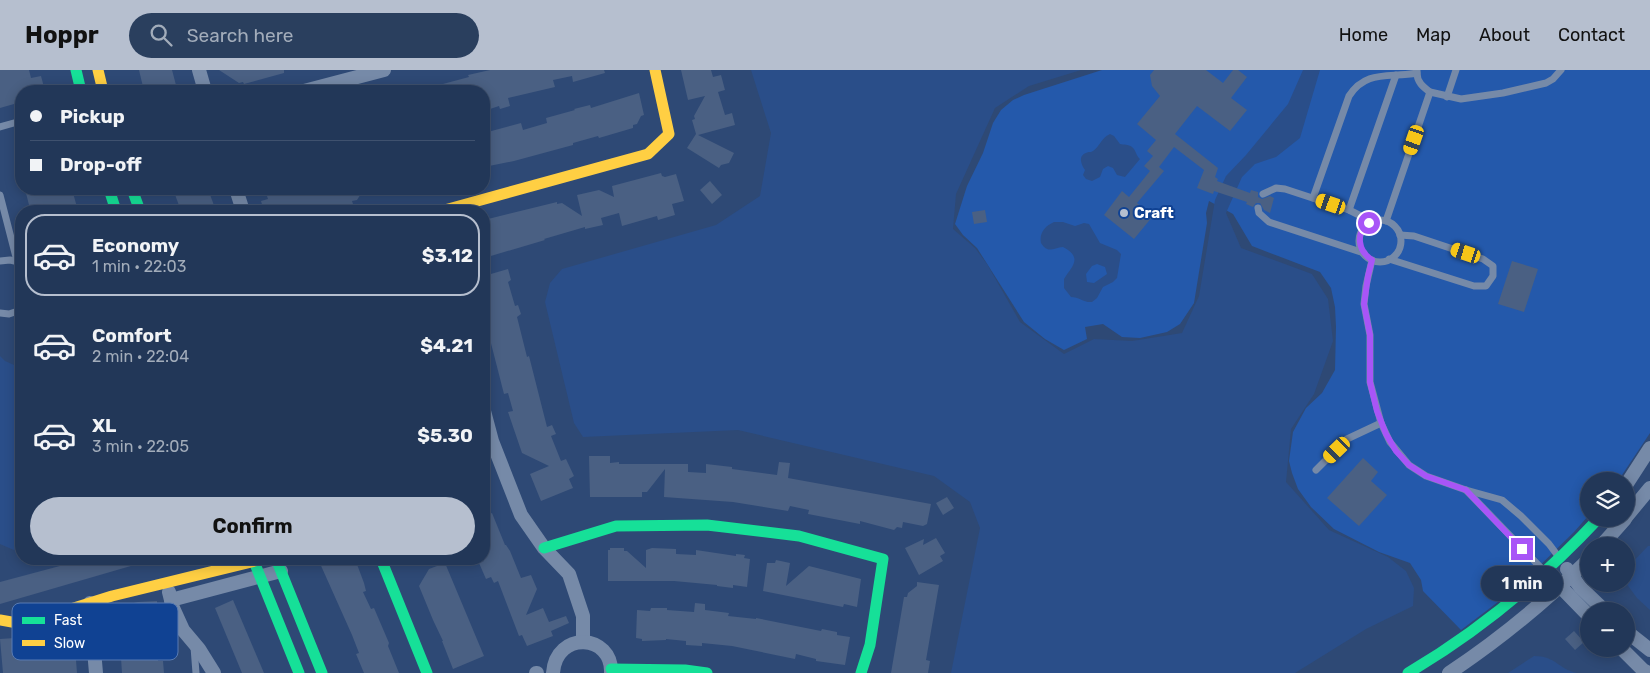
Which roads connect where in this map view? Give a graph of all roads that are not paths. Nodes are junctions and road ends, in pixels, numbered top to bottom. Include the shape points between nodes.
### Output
1 (76, 70) edge
2 (98, 70) edge
3 (199, 70) edge
4 (384, 70) edge
5 (655, 70) edge
6 (1456, 70) edge
7 (1561, 70) edge
8 (1417, 71) edge
9 (1396, 74) junction
10 (80, 85) edge
11 (102, 85) edge
12 (203, 85) edge
13 (327, 85) edge
14 (1430, 92) junction
15 (1447, 97) junction
16 (15, 123) edge
17 (0, 127) edge
18 (1263, 194) dead end
19 (0, 195) edge
20 (1313, 198) junction
21 (463, 205) edge
22 (1258, 208) dead end
23 (1349, 210) junction
24 (3, 218) edge
25 (1386, 221) junction
26 (1369, 223) junction
27 (1400, 235) junction
28 (15, 251) edge
29 (1364, 253) junction
30 (1389, 259) junction
31 (1372, 260) junction
32 (0, 261) edge
33 (15, 261) edge
34 (15, 312) edge
35 (0, 313) edge
36 (1381, 423) junction
37 (490, 434) edge
38 (1650, 448) edge
39 (1316, 470) dead end
40 (1634, 472) edge
41 (1650, 488) edge
42 (1466, 490) junction
43 (1635, 507) edge
44 (1590, 527) edge
45 (1618, 527) edge
46 (1609, 537) edge
47 (544, 548) junction
48 (1560, 558) junction
49 (238, 565) edge
50 (258, 565) edge
51 (279, 565) edge
52 (383, 565) edge
53 (1580, 568) edge
54 (1546, 572) junction
55 (1572, 576) junction
56 (194, 577) junction
57 (261, 577) junction
58 (167, 584) junction
59 (1560, 587) junction
60 (199, 593) junction
61 (171, 600) junction
62 (1596, 602) edge
63 (90, 603) edge
64 (172, 603) edge
65 (1580, 607) edge
66 (178, 618) edge
67 (1635, 638) edge
68 (193, 642) junction
69 (583, 642) junction
70 (1650, 650) edge
71 (1630, 657) edge
72 (95, 660) edge
73 (611, 671) edge
74 (96, 673) edge
75 (196, 673) edge
76 (214, 673) edge
77 (299, 673) edge
78 (322, 673) edge
79 (427, 673) edge
80 (553, 673) edge
81 (707, 673) edge
82 (861, 673) edge
83 (1408, 673) edge
84 (1449, 673) edge
85 (1649, 673) edge

1 - 10 street
2 - 11 street
3 - 12 street
4 - 13 street
5 - 21 street via 669,134 648,154
6 - 15 lane
7 - 15 lane via 1553,79 1539,85 1461,99
8 - 9 lane
8 - 14 lane via 1421,85
9 - 20 lane via 1371,75 1353,88
9 - 23 lane
14 - 15 lane
14 - 25 lane
16 - 17 lane
18 - 20 lane via 1276,188
19 - 24 lane
20 - 23 lane
22 - 29 lane via 1259,214 1269,222
23 - 26 lane
24 - 28 lane
25 - 26 lane
25 - 27 lane via 1394,225
26 - 29 lane via 1360,238
27 - 30 lane via 1397,252
27 - 30 lane via 1414,236 1483,258 1492,266 1493,276 1486,286 1474,286
29 - 31 lane
30 - 31 lane
31 - 36 lane via 1364,304 1370,335 1370,382
32 - 33 lane
34 - 35 lane
36 - 39 lane via 1347,440
36 - 42 lane via 1393,447 1409,465 1426,476
37 - 47 street via 521,515
38 - 40 street
41 - 43 street
42 - 48 lane via 1502,500
42 - 54 lane
44 - 48 street
45 - 46 street
47 - 69 street via 569,574 583,616
47 - 82 street via 616,526 707,525 799,536 883,559 870,646
48 - 54 street
48 - 55 street
49 - 56 street
50 - 57 street
51 - 57 street
51 - 78 street
52 - 79 street
53 - 55 street
54 - 59 street
54 - 83 street via 1470,632
55 - 59 street
55 - 62 street
56 - 58 street
56 - 60 street
57 - 60 street
57 - 77 street
58 - 61 street
58 - 63 street
59 - 65 street
59 - 84 street
60 - 61 street
61 - 64 street
66 - 68 street
67 - 70 street
68 - 75 lane
68 - 76 street
69 - 73 street via 592,643 606,653
69 - 80 street via 564,648 554,664
71 - 85 street
72 - 74 street
73 - 81 street via 685,670

